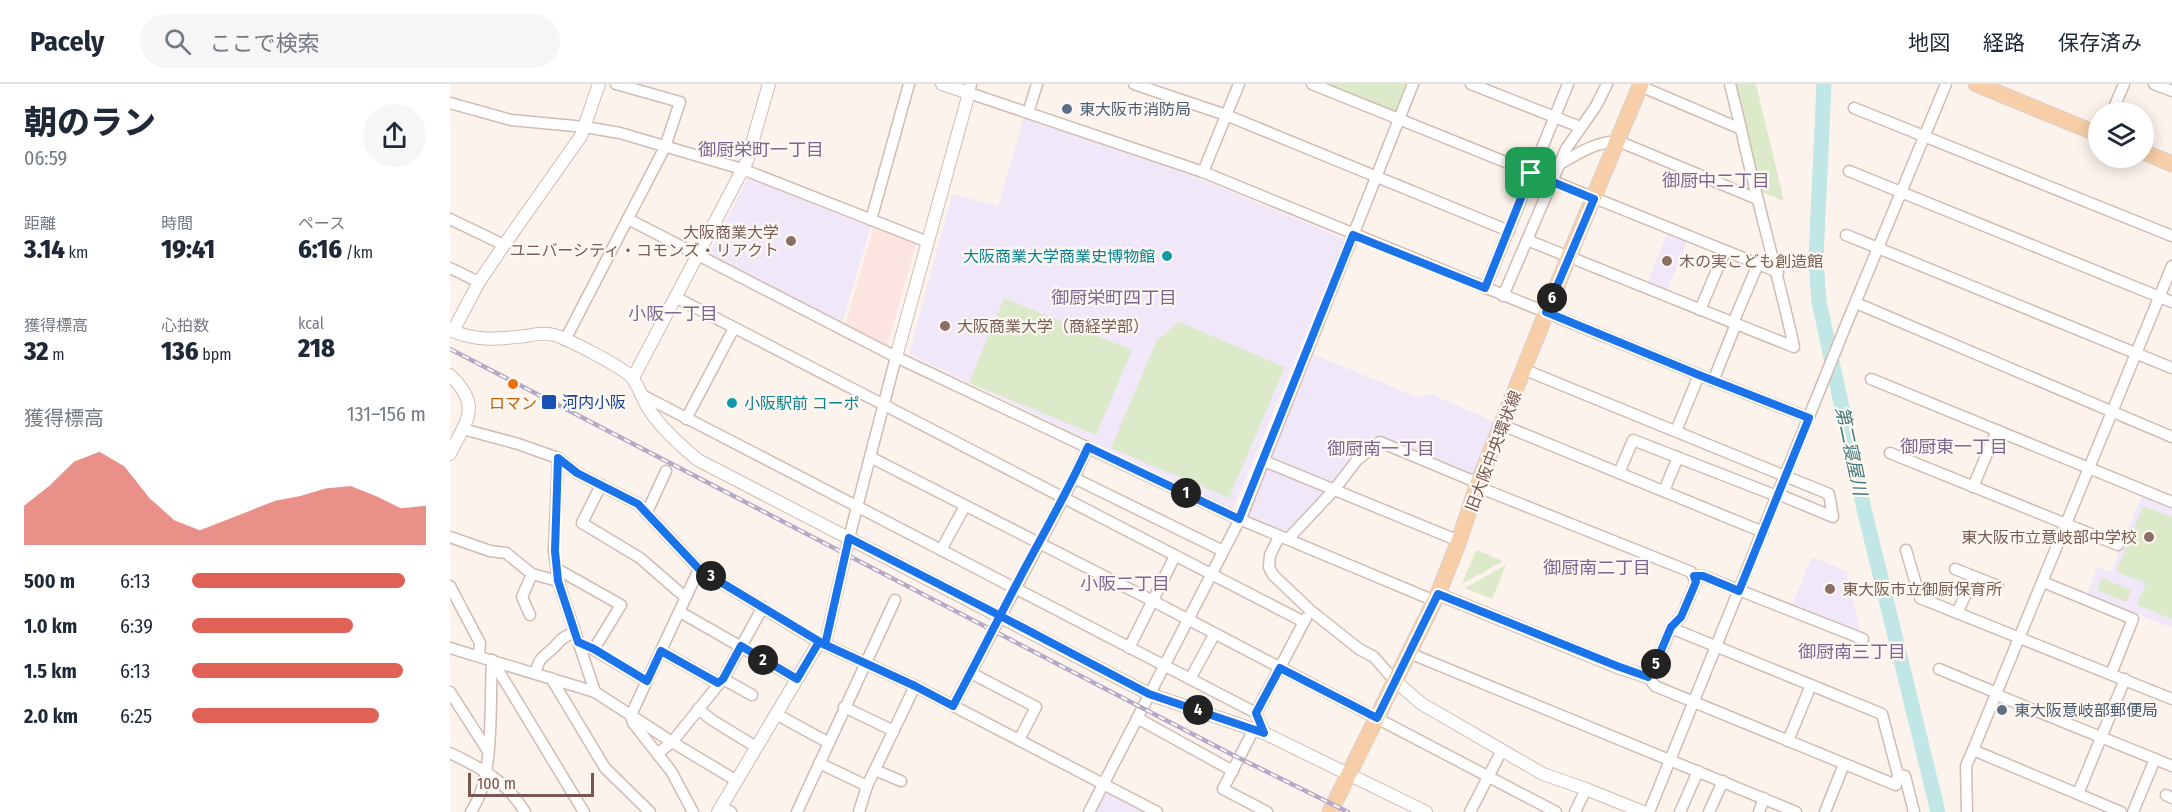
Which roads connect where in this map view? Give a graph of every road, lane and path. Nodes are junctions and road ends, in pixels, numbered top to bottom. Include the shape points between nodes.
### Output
1 (599, 84) edge
2 (616, 84) edge
3 (769, 84) edge
4 (909, 84) edge
5 (942, 84) edge
6 (1037, 84) edge
7 (1239, 84) edge
8 (1312, 84) edge
9 (1413, 84) edge
10 (1471, 84) edge
11 (1568, 84) edge
12 (1607, 84) edge
13 (1730, 84) edge
14 (1946, 84) edge
15 (1976, 84) edge
16 (2124, 84) edge
17 (2154, 84) edge
18 (1140, 85) edge
19 (1641, 85) edge
20 (970, 88) edge
21 (2172, 91) edge
22 (2116, 102) edge
23 (450, 103) edge
24 (1854, 108) dead end
25 (1028, 113) junction
26 (1226, 116) junction
27 (1554, 117) junction
28 (1399, 120) junction
29 (585, 127) junction
30 (1580, 128) junction
31 (1741, 129) junction
32 (2088, 130) edge
33 (1924, 137) junction
34 (1618, 141) junction
35 (665, 147) junction
36 (2154, 157) edge
37 (2172, 164) edge
38 (1558, 165) junction
39 (742, 169) junction
40 (1849, 171) dead end
41 (1203, 172) junction
42 (1531, 173) junction
43 (1377, 177) junction
44 (1551, 181) junction
45 (1901, 193) junction
46 (1594, 199) junction
47 (1757, 199) junction
48 (450, 219) edge
49 (628, 219) junction
50 (871, 220) junction
51 (1509, 231) junction
52 (1353, 235) junction
53 (1846, 235) dead end
54 (2172, 236) edge
55 (1527, 240) junction
56 (928, 242) junction
57 (504, 245) junction
58 (1878, 249) junction
59 (1725, 251) junction
60 (698, 255) junction
61 (1569, 256) junction
62 (1758, 264) junction
63 (2172, 266) edge
64 (450, 268) edge
65 (1778, 272) junction
66 (479, 282) junction
67 (1485, 288) junction
68 (1503, 296) junction
69 (675, 297) junction
70 (2159, 297) junction
71 (2172, 302) edge
72 (1856, 303) junction
73 (1700, 310) junction
74 (1546, 312) junction
75 (1735, 323) junction
76 (734, 328) junction
77 (451, 332) edge
78 (565, 340) junction
79 (2135, 353) junction
80 (896, 357) junction
81 (2172, 368) edge
82 (1525, 370) junction
83 (450, 375) edge
84 (1699, 375) junction
85 (633, 378) junction
86 (1871, 379) dead end
87 (1713, 381) junction
88 (639, 394) junction
89 (882, 406) junction
90 (2111, 412) junction
91 (1809, 418) junction
92 (686, 419) junction
93 (1502, 425) junction
94 (1997, 430) junction
95 (1676, 431) junction
96 (457, 432) edge
97 (2172, 437) edge
98 (1088, 447) junction
99 (1890, 453) dead end
100 (450, 454) edge
101 (870, 457) junction
102 (558, 458) junction
103 (1678, 458) junction
104 (1264, 460) junction
105 (2089, 468) junction
106 (666, 471) dead end
107 (1619, 473) junction
108 (1786, 476) junction
109 (1074, 478) junction
110 (1478, 483) junction
111 (601, 485) junction
112 (1973, 487) junction
113 (1334, 490) junction
114 (1665, 491) junction
115 (1778, 495) junction
116 (1062, 497) junction
117 (2172, 502) edge
118 (965, 506) junction
119 (857, 507) junction
120 (647, 512) junction
121 (1239, 519) junction
122 (2065, 525) junction
123 (1763, 532) junction
124 (450, 537) edge
125 (849, 538) junction
126 (1283, 538) junction
127 (1459, 541) junction
128 (1038, 543) junction
129 (2118, 545) dead end
130 (941, 550) junction
131 (1906, 550) dead end
132 (1223, 551) junction
133 (1175, 556) junction
134 (557, 569) junction
135 (699, 569) junction
136 (1955, 569) dead end
137 (532, 574) junction
138 (1211, 574) junction
139 (1694, 576) junction
140 (1974, 576) junction
141 (558, 581) junction
142 (2043, 582) junction
143 (450, 586) edge
144 (1998, 586) dead end
145 (1014, 588) junction
146 (1739, 591) junction
147 (685, 597) junction
148 (1436, 597) junction
149 (895, 600) dead end
150 (1153, 601) junction
151 (763, 607) junction
152 (1310, 610) junction
153 (680, 612) junction
154 (1957, 613) junction
155 (530, 615) dead end
156 (1001, 616) junction
157 (1187, 620) junction
158 (1304, 622) junction
159 (1671, 627) junction
160 (1214, 635) junction
161 (576, 638) junction
162 (2020, 638) junction
163 (1863, 639) dead end
164 (822, 644) junction
165 (741, 646) junction
166 (1717, 647) junction
167 (450, 648) edge
168 (1128, 648) junction
169 (594, 649) junction
170 (661, 651) junction
171 (1409, 653) junction
172 (479, 656) junction
173 (492, 660) junction
174 (864, 663) junction
175 (1164, 666) junction
176 (1280, 668) junction
177 (1939, 669) dead end
178 (535, 673) junction
179 (970, 673) junction
180 (2111, 674) junction
181 (1648, 677) junction
182 (551, 678) junction
183 (797, 679) junction
184 (1190, 679) junction
185 (2125, 679) junction
186 (1395, 680) junction
187 (647, 681) junction
188 (721, 681) junction
189 (1811, 685) junction
190 (915, 686) junction
191 (450, 692) edge
192 (596, 692) junction
193 (1149, 694) junction
194 (1997, 694) junction
195 (752, 695) dead end
196 (2172, 699) edge
197 (1693, 703) junction
198 (953, 706) junction
199 (844, 707) junction
200 (698, 709) junction
201 (1256, 713) junction
202 (776, 714) junction
203 (631, 715) junction
204 (1137, 718) junction
205 (1377, 718) junction
206 (894, 731) junction
207 (1259, 731) junction
208 (2101, 737) junction
209 (1019, 740) junction
210 (1788, 741) junction
211 (672, 742) junction
212 (828, 743) junction
213 (756, 747) junction
214 (1973, 750) junction
215 (488, 751) junction
216 (1501, 752) junction
217 (450, 753) edge
218 (657, 754) junction
219 (1670, 759) junction
220 (2156, 759) junction
221 (819, 763) junction
222 (1844, 764) junction
223 (2172, 766) edge
224 (486, 770) junction
225 (875, 770) junction
226 (1233, 771) junction
227 (1698, 771) junction
228 (1349, 773) junction
229 (1898, 775) junction
230 (1488, 777) junction
231 (737, 781) junction
232 (1723, 781) junction
233 (901, 782) dead end
234 (1103, 784) junction
235 (867, 786) junction
236 (1586, 789) junction
237 (2078, 794) junction
238 (1764, 798) junction
239 (723, 810) edge
240 (471, 812) edge
241 (525, 812) edge
242 (584, 812) edge
243 (650, 812) edge
244 (693, 812) edge
245 (797, 812) edge
246 (858, 812) edge
247 (1089, 812) edge
248 (1157, 812) edge
249 (1267, 812) edge
250 (1330, 812) edge
251 (1426, 812) edge
252 (1470, 812) edge
253 (1557, 812) edge
254 (1575, 812) edge
255 (1643, 812) edge
256 (1649, 812) edge
257 (1680, 812) edge
258 (1709, 812) edge
259 (1758, 812) edge
260 (1796, 812) edge
261 (1825, 812) edge
262 (1914, 812) edge
263 (1967, 812) edge
264 (2121, 812) edge
265 (2133, 812) edge

1 - 29 street
2 - 35 street via 680,102
3 - 39 street
4 - 50 street
5 - 20 street
6 - 25 street
7 - 26 street
8 - 28 street
9 - 28 street
10 - 27 street
11 - 27 street
12 - 30 street
13 - 31 street
14 - 33 street
15 - 32 main road
16 - 22 street
17 - 21 street
18 - 26 street
19 - 31 street
19 - 34 main road, 旧大阪中央環状線
20 - 25 street
20 - 56 street
23 - 29 street via 511,120
24 - 33 street
25 - 41 street
26 - 41 street
26 - 43 street
27 - 30 street
27 - 42 street
28 - 42 street
28 - 43 street
29 - 35 street
29 - 57 street
30 - 38 street
31 - 47 street
33 - 45 street
33 - 54 street
34 - 38 street via 1591,147
34 - 46 main road, 旧大阪中央環状線
34 - 47 street
35 - 39 street
35 - 49 street
36 - 37 main road
38 - 44 street
39 - 50 street
39 - 60 street
40 - 45 street
41 - 52 street
42 - 44 street
42 - 51 street
43 - 51 street
43 - 52 street
44 - 46 street
44 - 55 street
45 - 58 street
45 - 70 street
46 - 59 street
46 - 61 main road, 旧大阪中央環状線
47 - 65 street
48 - 57 street
49 - 60 street
49 - 78 street
50 - 56 street
51 - 67 street
52 - 67 street
52 - 104 street
53 - 58 street
55 - 61 street
55 - 68 street
56 - 80 street
57 - 66 street
58 - 72 street
58 - 79 street
59 - 62 street
59 - 73 street
60 - 69 street
60 - 80 street
61 - 73 street
61 - 74 main road, 旧大阪中央環状線
62 - 65 street
62 - 75 street
63 - 70 street
64 - 66 street
65 - 75 street via 1794,347
66 - 77 street
67 - 68 street
68 - 74 street
69 - 76 street
69 - 85 street
70 - 71 street
70 - 79 street
72 - 90 street
72 - 91 street
73 - 75 street
74 - 82 main road, 旧大阪中央環状線
74 - 84 street
75 - 87 street
76 - 89 street
76 - 92 street
77 - 78 street via 489,340 544,333
78 - 85 street
79 - 81 street
79 - 90 street
80 - 89 street
80 - 98 street
82 - 93 main road, 旧大阪中央環状線
82 - 95 street
83 - 96 street via 469,400 469,414
84 - 87 street
84 - 95 street
85 - 88 street
86 - 94 street
87 - 91 street
88 - 92 street
88 - 125 street via 667,431 698,460
89 - 101 street
89 - 116 street
90 - 97 street
90 - 105 street
91 - 108 street
92 - 119 street
93 - 107 street
93 - 110 main road, 旧大阪中央環状線
94 - 105 street
94 - 112 street
95 - 108 street
96 - 100 street
96 - 102 street via 518,444
98 - 109 street
98 - 121 street
99 - 112 street
101 - 118 street
101 - 119 street
102 - 111 street
102 - 134 street
103 - 107 street via 1633,440
103 - 114 street
103 - 115 street
104 - 113 street
104 - 121 street
105 - 117 street
105 - 122 street
106 - 120 street
107 - 114 street
108 - 115 street
108 - 115 street via 1829,494 1833,517
109 - 116 street
109 - 132 street
110 - 113 street via 1380,442 1358,460
110 - 127 main road, 旧大阪中央環状線
110 - 139 street
111 - 120 street
111 - 147 street via 582,523 636,555
112 - 122 street
113 - 126 street
113 - 127 street
114 - 123 street
115 - 123 street
116 - 128 street
116 - 133 street
118 - 128 street
118 - 130 street
119 - 125 street
119 - 130 street
120 - 135 street
121 - 126 street
121 - 132 street
122 - 129 street
122 - 142 street
123 - 146 street
124 - 137 street via 506,553
125 - 156 street
125 - 164 street
126 - 148 street
126 - 152 street via 1270,555 1269,567
127 - 148 main road, 旧大阪中央環状線
128 - 145 street
128 - 150 street
130 - 145 street
131 - 154 street via 1920,598
132 - 138 street
133 - 138 street
133 - 150 street
134 - 141 street
134 - 169 street via 621,605
135 - 147 street
135 - 151 street
136 - 140 street
137 - 141 street
137 - 155 street via 522,597
138 - 157 street
138 - 158 street
139 - 146 street
139 - 159 street via 1696,582 1681,617
140 - 144 street
140 - 154 street
141 - 161 street
142 - 162 street
142 - 180 street via 2133,619
143 - 172 street via 480,643
145 - 156 street
145 - 168 street
146 - 163 street
146 - 166 street
147 - 153 street
148 - 171 main road, 旧大阪中央環状線
148 - 181 street
149 - 174 street
150 - 157 street
150 - 168 street
151 - 164 street
151 - 165 street
152 - 158 street
152 - 186 street via 1374,657
153 - 165 street
153 - 170 street
154 - 162 street
156 - 179 street
156 - 193 street
157 - 160 street
157 - 175 street
158 - 176 street
159 - 166 street
159 - 181 street
160 - 176 street
160 - 184 street
161 - 169 street
161 - 178 street via 562,636 540,656
161 - 192 street
162 - 180 street
162 - 194 street
164 - 174 street
164 - 183 street
165 - 183 street
165 - 188 street
166 - 189 street
166 - 197 street
167 - 172 street
168 - 175 street
169 - 187 street
170 - 187 street
170 - 188 street
171 - 186 main road, 旧大阪中央環状線
171 - 219 street
172 - 173 street
173 - 178 street
173 - 215 street
173 - 242 street
174 - 190 street
174 - 199 street
175 - 184 street
175 - 193 street
176 - 201 street
176 - 205 street
177 - 194 street
178 - 182 street
179 - 198 street
179 - 209 street via 1036,707
180 - 185 street
181 - 197 street via 1654,686
182 - 192 street
182 - 243 street via 605,768
183 - 202 street
184 - 201 street
185 - 196 street
185 - 208 street
186 - 205 main road, 旧大阪中央環状線
186 - 216 street via 1422,705
187 - 203 street
188 - 195 street
188 - 200 street
189 - 210 street
189 - 229 street via 1882,714
190 - 198 street
190 - 206 street
191 - 215 street
192 - 203 street
193 - 204 street
193 - 207 street
194 - 208 street
194 - 214 street
197 - 210 street
197 - 219 street
198 - 209 street
199 - 206 street
199 - 212 street
200 - 211 street
200 - 213 street
201 - 207 street
202 - 212 street
202 - 213 street
203 - 211 street
203 - 218 street
204 - 226 street
204 - 234 street
205 - 228 main road, 旧大阪中央環状線
205 - 230 street
206 - 225 street
207 - 226 street
207 - 228 street
208 - 220 street
208 - 237 street
209 - 234 street
210 - 222 street
211 - 218 street
211 - 231 street
212 - 221 street
213 - 231 street
214 - 237 street
214 - 263 street via 1966,766
215 - 224 street
216 - 230 street
216 - 236 street via 1543,774
217 - 224 street
218 - 244 street
219 - 227 street
219 - 256 street
220 - 223 street
220 - 265 street
221 - 235 street
221 - 245 street
222 - 229 street via 1896,785
222 - 261 street
224 - 240 street
224 - 241 street via 519,801
225 - 233 street
225 - 235 street
226 - 249 street via 1223,789
227 - 232 street
227 - 257 street
228 - 250 main road, 旧大阪中央環状線
228 - 251 street
229 - 262 street via 1905,776
230 - 252 street
230 - 253 street
231 - 239 street
232 - 238 street
232 - 258 street
234 - 247 street
234 - 248 street
235 - 246 street
236 - 254 street
236 - 255 street
237 - 264 street
238 - 259 street
238 - 260 street

